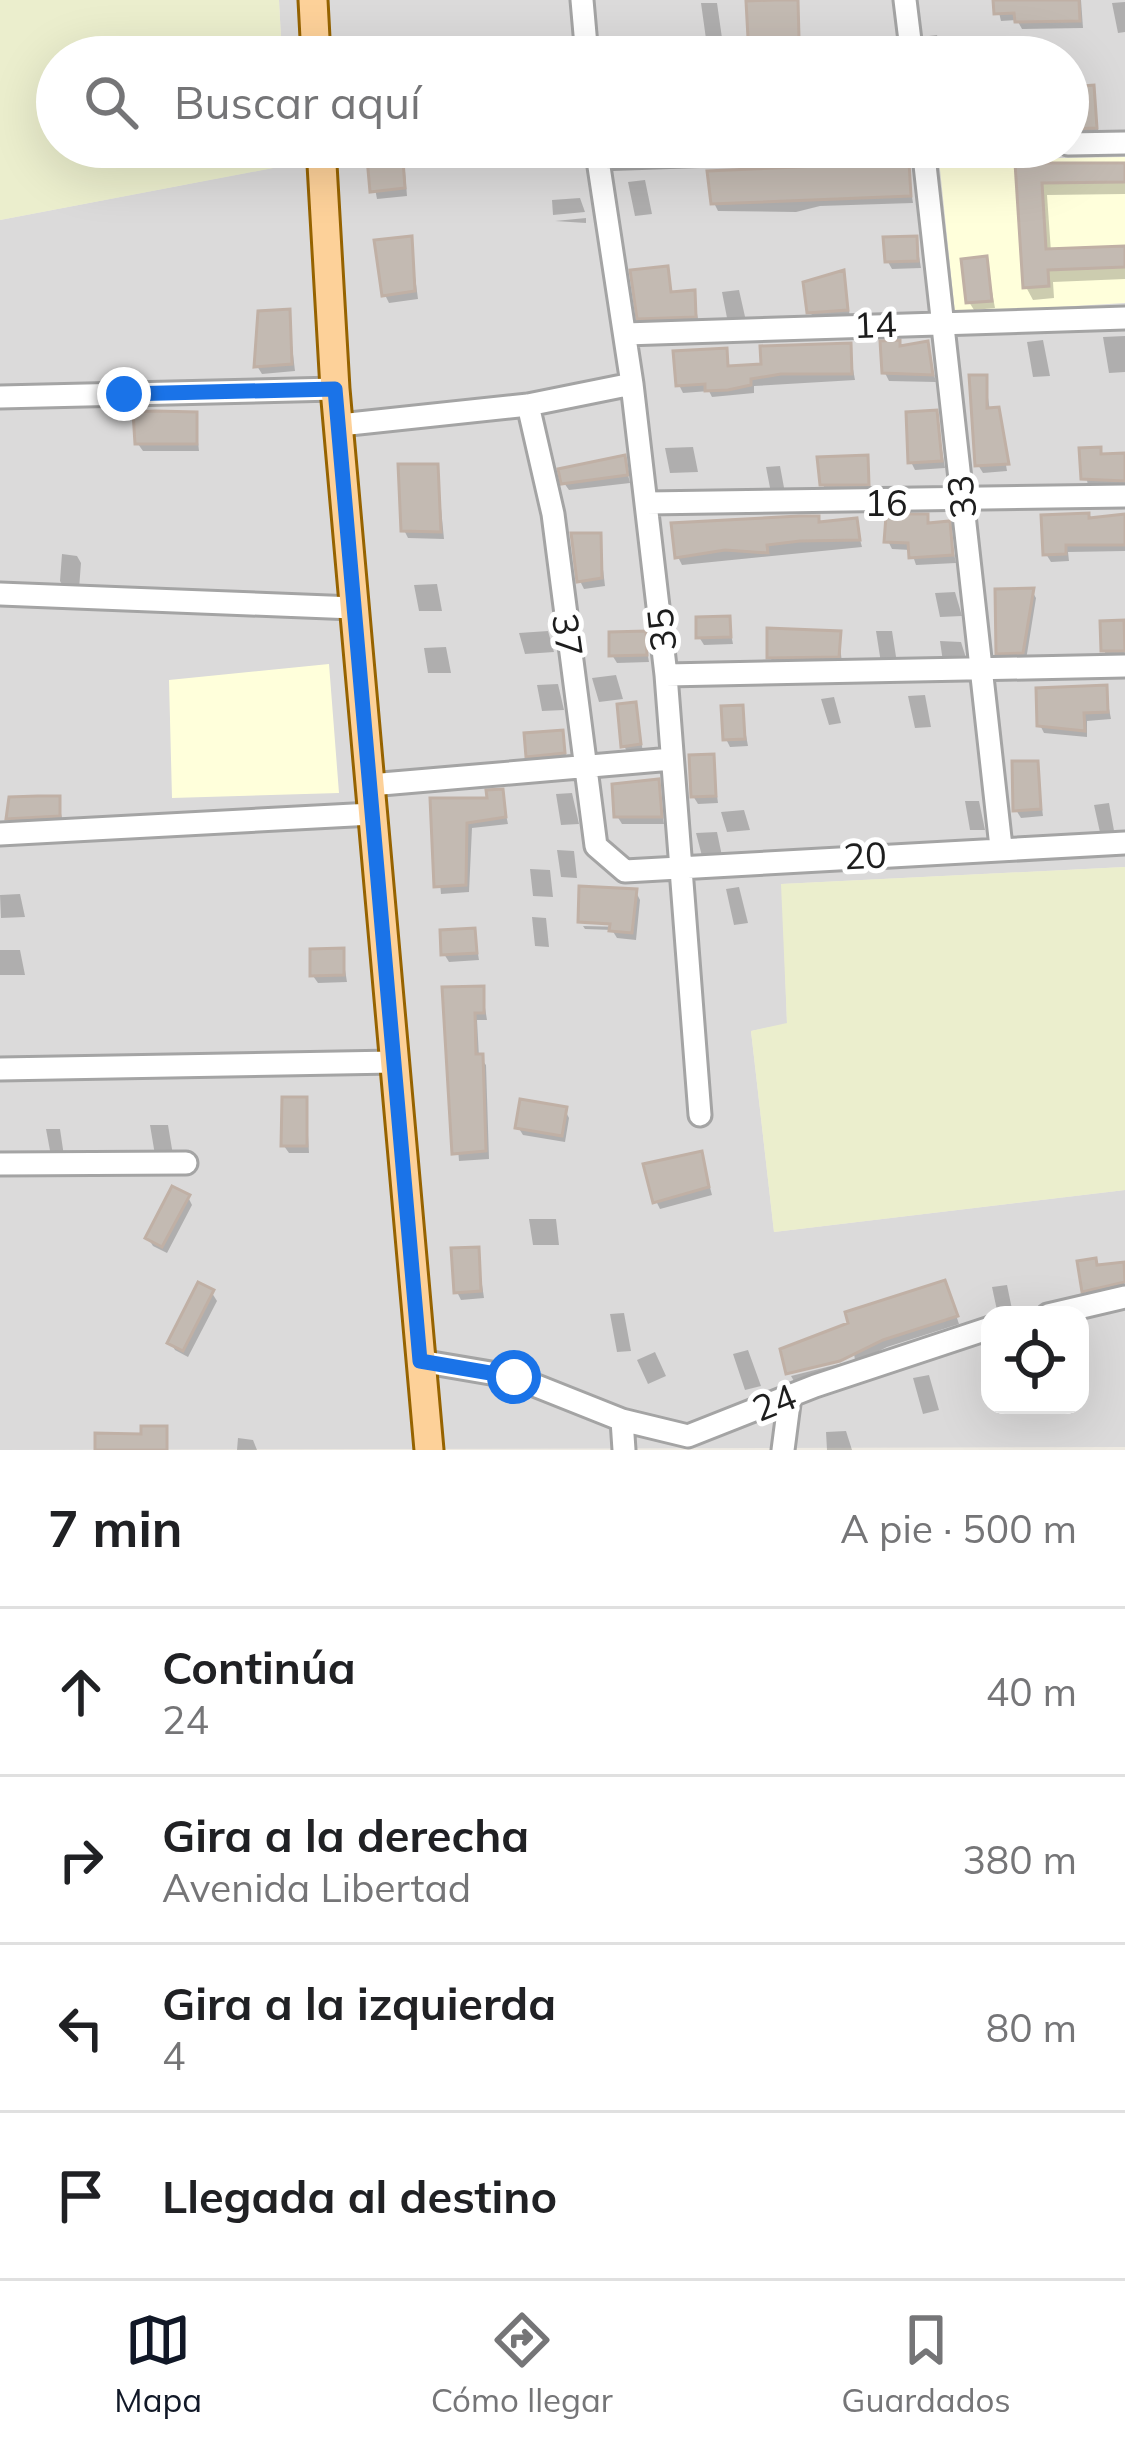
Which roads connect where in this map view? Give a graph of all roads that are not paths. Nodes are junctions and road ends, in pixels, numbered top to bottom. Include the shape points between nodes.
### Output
1 (313, 0) edge
2 (581, 0) edge
3 (905, 0) edge
4 (315, 36) edge
5 (585, 36) edge
6 (909, 36) edge
7 (1125, 143) edge
8 (1089, 144) edge
9 (322, 168) edge
10 (599, 168) edge
11 (922, 168) edge
12 (1125, 318) edge
13 (944, 322) junction
14 (625, 334) junction
15 (632, 384) junction
16 (335, 389) junction
17 (0, 397) edge
18 (527, 405) junction
19 (340, 425) junction
20 (1125, 496) edge
21 (647, 502) junction
22 (962, 502) junction
23 (0, 594) edge
24 (354, 608) junction
25 (1125, 666) edge
26 (979, 670) junction
27 (666, 675) junction
28 (672, 758) junction
29 (586, 767) junction
30 (370, 785) junction
31 (372, 814) junction
32 (0, 834) edge
33 (1125, 843) edge
34 (1000, 847) junction
35 (608, 861) joint
36 (680, 865) junction
37 (394, 1062) junction
38 (0, 1069) edge
39 (700, 1115) dead end
40 (186, 1163) dead end
41 (0, 1165) edge
42 (1125, 1298) edge
43 (1089, 1306) edge
44 (981, 1331) edge
45 (420, 1361) junction
46 (790, 1396) junction
47 (622, 1420) junction
48 (429, 1450) edge
49 (624, 1450) edge
50 (783, 1450) edge

1 - 4 main road
2 - 5 street
3 - 6 street
7 - 8 street
9 - 16 main road
10 - 14 street, 35
11 - 13 street, 33
12 - 13 street, 14
13 - 14 street, 14
13 - 22 street, 33
14 - 15 street, 35
15 - 18 street
15 - 21 street, 35
16 - 17 street
16 - 19 main road
18 - 19 street
18 - 29 street, 37 via 553,514
19 - 24 main road
20 - 22 street, 16
21 - 22 street, 16
21 - 27 street, 35
22 - 26 street, 33
23 - 24 street
24 - 30 main road
25 - 26 street
26 - 27 street
26 - 34 street, 33
27 - 28 street, 35
28 - 29 street
28 - 36 street, 35
29 - 30 street
29 - 35 street, 37 via 596,846
30 - 31 main road
31 - 32 street
31 - 37 main road
33 - 34 street, 20
34 - 36 street, 20
35 - 36 street, 20 via 625,871
36 - 39 street, 35
37 - 38 street
37 - 45 main road
40 - 41 street
42 - 43 street
44 - 46 street, 24
45 - 47 street, 24 via 514,1377
45 - 48 main road
46 - 47 street, 24 via 688,1436
46 - 50 street
47 - 49 street

